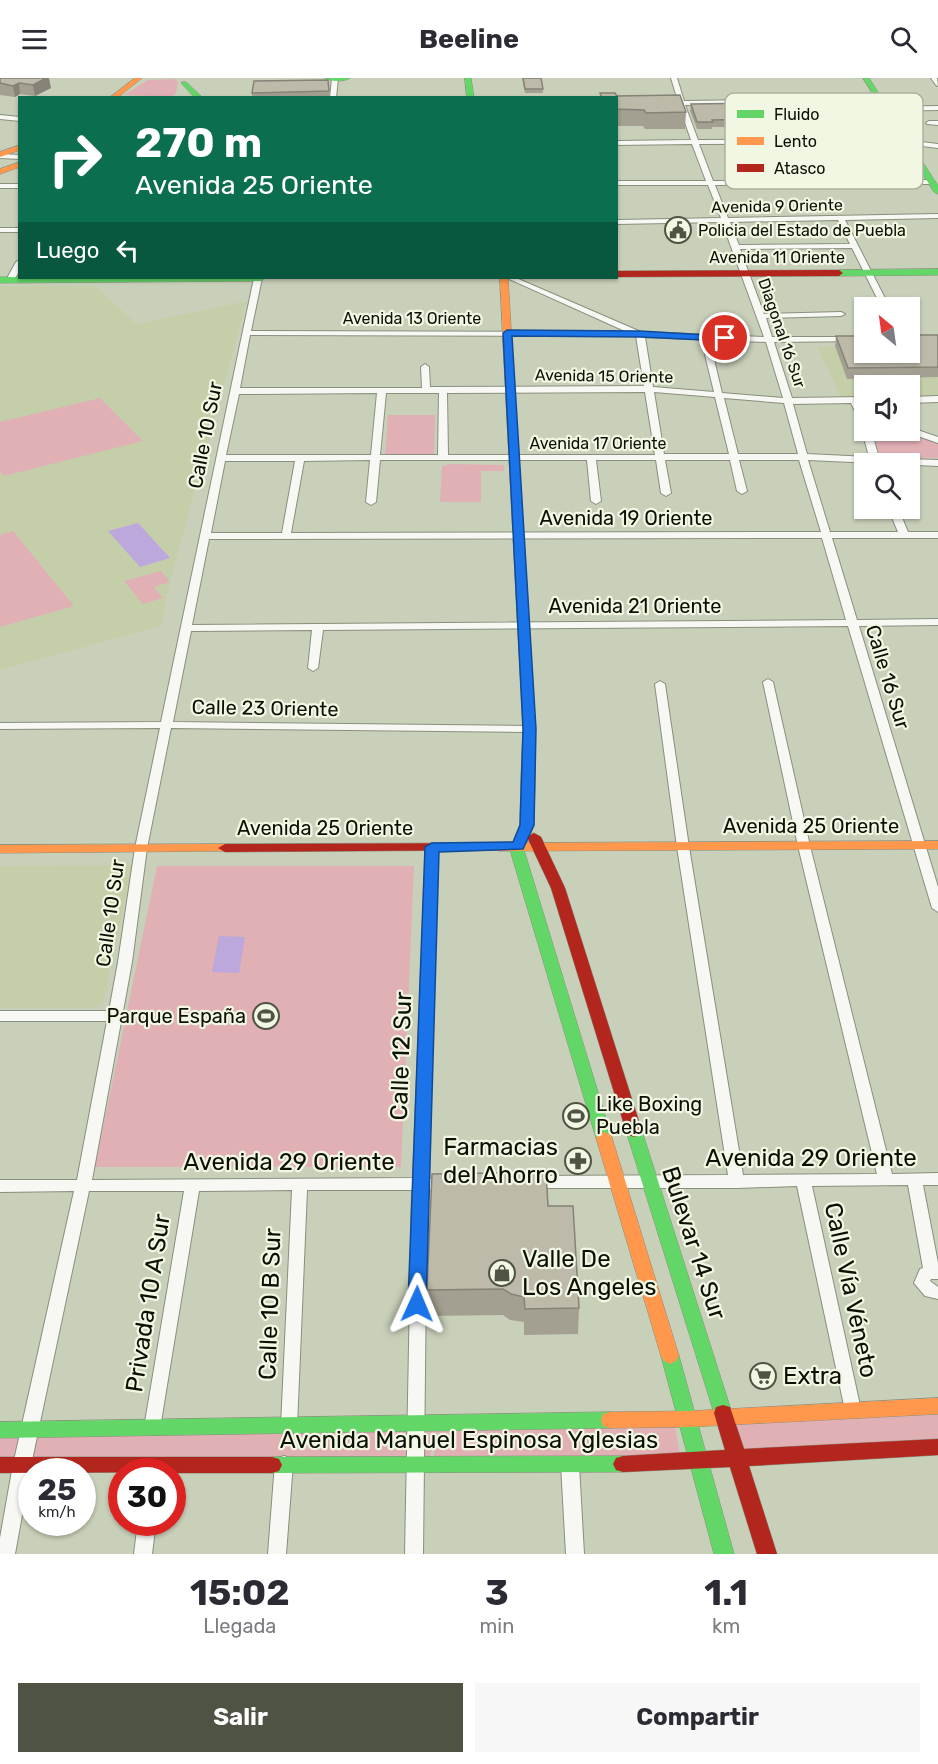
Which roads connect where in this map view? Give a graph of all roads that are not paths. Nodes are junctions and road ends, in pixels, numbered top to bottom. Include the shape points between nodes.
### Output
1 (139, 78) edge
2 (328, 78) edge
3 (335, 78) edge
4 (347, 78) edge
5 (468, 78) edge
6 (674, 78) edge
7 (866, 78) edge
8 (934, 78) edge
9 (184, 80) edge
10 (938, 84) edge
11 (875, 93) edge
12 (113, 96) edge
13 (179, 96) edge
14 (198, 96) edge
15 (333, 96) edge
16 (471, 96) edge
17 (725, 104) edge
18 (671, 105) edge
19 (682, 105) junction
20 (923, 107) edge
21 (938, 108) edge
22 (0, 117) edge
23 (18, 119) edge
24 (929, 123) dead end
25 (938, 123) edge
26 (693, 142) junction
27 (725, 142) edge
28 (618, 143) edge
29 (923, 144) edge
30 (938, 146) edge
31 (18, 148) edge
32 (0, 156) edge
33 (18, 157) edge
34 (18, 165) edge
35 (923, 168) edge
36 (0, 172) edge
37 (618, 183) edge
38 (709, 183) junction
39 (725, 183) edge
40 (0, 186) edge
41 (18, 186) edge
42 (936, 188) edge
43 (938, 216) edge
44 (841, 219) junction
45 (724, 221) junction
46 (618, 222) edge
47 (0, 230) edge
48 (18, 230) edge
49 (855, 246) junction
50 (735, 247) junction
51 (938, 272) edge
52 (746, 273) junction
53 (870, 273) junction
54 (618, 274) edge
55 (260, 279) edge
56 (504, 279) edge
57 (513, 279) edge
58 (881, 297) edge
59 (842, 314) dead end
60 (760, 316) junction
61 (247, 333) junction
62 (507, 333) junction
63 (640, 334) junction
64 (854, 339) edge
65 (768, 340) junction
66 (709, 355) dead end
67 (425, 367) dead end
68 (648, 389) junction
69 (382, 390) junction
70 (426, 390) junction
71 (443, 390) junction
72 (236, 391) junction
73 (511, 391) junction
74 (718, 396) junction
75 (938, 399) edge
76 (854, 400) edge
77 (920, 400) edge
78 (789, 402) junction
79 (920, 434) edge
80 (938, 440) edge
81 (803, 457) junction
82 (222, 458) junction
83 (300, 458) junction
84 (376, 458) junction
85 (442, 458) junction
86 (514, 458) junction
87 (591, 458) junction
88 (660, 458) junction
89 (734, 458) junction
90 (854, 461) edge
91 (920, 463) edge
92 (938, 463) edge
93 (742, 491) dead end
94 (666, 493) dead end
95 (596, 501) dead end
96 (371, 502) dead end
97 (897, 519) edge
98 (826, 535) junction
99 (903, 535) junction
100 (938, 535) edge
101 (207, 536) junction
102 (286, 536) junction
103 (519, 536) junction
104 (852, 622) junction
105 (938, 622) edge
106 (524, 625) junction
107 (318, 627) junction
108 (188, 628) junction
109 (313, 668) dead end
110 (768, 682) dead end
111 (660, 684) dead end
112 (166, 725) junction
113 (0, 726) edge
114 (529, 729) junction
115 (527, 825) junction
116 (539, 845) junction
117 (919, 845) junction
118 (938, 845) edge
119 (518, 846) junction
120 (683, 846) junction
121 (804, 846) junction
122 (432, 847) junction
123 (141, 848) junction
124 (0, 849) edge
125 (938, 908) edge
126 (115, 1016) junction
127 (1, 1018) edge
128 (914, 1179) junction
129 (938, 1179) edge
130 (803, 1180) junction
131 (886, 1180) junction
132 (616, 1181) junction
133 (651, 1181) junction
134 (737, 1182) junction
135 (466, 1183) edge
136 (512, 1183) edge
137 (420, 1184) junction
138 (192, 1185) junction
139 (300, 1185) junction
140 (0, 1186) edge
141 (83, 1186) junction
142 (935, 1272) edge
143 (938, 1293) edge
144 (938, 1406) edge
145 (853, 1410) junction
146 (726, 1417) junction
147 (689, 1419) junction
148 (414, 1423) junction
149 (289, 1426) junction
150 (152, 1428) junction
151 (0, 1430) edge
152 (32, 1430) junction
153 (938, 1447) edge
154 (739, 1457) junction
155 (24, 1458) edge
156 (700, 1461) junction
157 (284, 1463) junction
158 (415, 1463) junction
159 (0, 1465) edge
160 (18, 1465) edge
161 (570, 1465) junction
162 (186, 1467) edge
163 (18, 1487) edge
164 (145, 1536) edge
165 (6, 1554) edge
166 (143, 1554) edge
167 (277, 1554) edge
168 (414, 1554) edge
169 (575, 1554) edge
170 (724, 1554) edge
171 (767, 1554) edge

1 - 12 main road
2 - 3 main road
3 - 4 main road
3 - 15 street
5 - 16 main road
6 - 19 street, Diagonal 16 Sur
7 - 11 main road
8 - 10 street
9 - 13 main road
9 - 14 main road
17 - 19 street
18 - 19 street
19 - 26 street, Diagonal 16 Sur
20 - 21 street
22 - 23 street
24 - 25 street
26 - 27 street
26 - 28 street
26 - 38 street, Diagonal 16 Sur
29 - 30 street
31 - 32 main road
32 - 33 street
34 - 36 main road
35 - 42 main road
37 - 38 street
38 - 39 street
38 - 45 street, Diagonal 16 Sur
40 - 41 street
43 - 44 street, Avenida 9 Oriente
44 - 45 street, Avenida 9 Oriente
44 - 49 street
45 - 46 street, Avenida 9 Oriente
45 - 50 street, Diagonal 16 Sur
47 - 48 street
49 - 50 street
49 - 53 street
50 - 52 street, Diagonal 16 Sur
51 - 53 main road, Avenida 11 Oriente
52 - 53 main road, Avenida 11 Oriente
52 - 54 main road, Avenida 11 Oriente
52 - 60 street, Diagonal 16 Sur
53 - 58 street
55 - 61 street, Calle 10 Sur
56 - 62 main road
57 - 63 street
59 - 60 street
60 - 65 street, Diagonal 16 Sur
61 - 62 street, Avenida 13 Oriente
61 - 72 street, Calle 10 Sur
62 - 63 street, Avenida 13 Oriente
62 - 73 main road
63 - 65 street, Avenida 13 Oriente
63 - 68 street
64 - 65 street, Avenida 13 Oriente
65 - 78 street, Diagonal 16 Sur
66 - 74 street
67 - 70 street
68 - 73 street, Avenida 15 Oriente
68 - 74 street, Avenida 15 Oriente
68 - 88 street
69 - 70 street, Avenida 15 Oriente
69 - 72 street, Avenida 15 Oriente
69 - 84 street
70 - 71 street, Avenida 15 Oriente
71 - 73 street, Avenida 15 Oriente
71 - 85 street
72 - 82 street, Calle 10 Sur
73 - 86 main road
74 - 78 street, Avenida 15 Oriente
74 - 89 street
75 - 77 street
76 - 78 street, Avenida 15 Oriente
78 - 81 street, Diagonal 16 Sur
79 - 80 street
81 - 89 street, Avenida 17 Oriente
81 - 90 street, Avenida 17 Oriente
81 - 98 street, Calle 16 Sur
82 - 83 street, Avenida 17 Oriente
82 - 101 street, Calle 10 Sur
83 - 84 street, Avenida 17 Oriente
83 - 102 street
84 - 85 street, Avenida 17 Oriente
84 - 96 street
85 - 86 street, Avenida 17 Oriente
86 - 87 street, Avenida 17 Oriente
86 - 103 main road
87 - 88 street, Avenida 17 Oriente
87 - 95 street
88 - 89 street, Avenida 17 Oriente
88 - 94 street
89 - 93 street
91 - 92 street, Avenida 17 Oriente
97 - 99 street
98 - 99 street, Avenida 19 Oriente
98 - 103 street, Avenida 19 Oriente
98 - 104 street, Calle 16 Sur
99 - 100 street, Avenida 19 Oriente
101 - 102 street, Avenida 19 Oriente
101 - 108 street, Calle 10 Sur
102 - 103 street, Avenida 19 Oriente
103 - 106 main road
104 - 105 street, Avenida 21 Oriente
104 - 106 street, Avenida 21 Oriente
104 - 117 street, Calle 16 Sur
106 - 107 street, Avenida 21 Oriente
106 - 114 main road
107 - 108 street, Avenida 21 Oriente
107 - 109 street
108 - 112 street, Calle 10 Sur
110 - 121 street
111 - 120 street
112 - 113 street, Calle 23 Oriente
112 - 114 street, Calle 23 Oriente
112 - 123 street, Calle 10 Sur
114 - 115 main road
115 - 116 main road, Bulevar 14 Sur
115 - 119 main road
116 - 119 main road, Avenida 25 Oriente
116 - 120 main road, Avenida 25 Oriente
116 - 133 main road, Bulevar 14 Sur via 558,888
117 - 118 main road, Avenida 25 Oriente
117 - 121 main road, Avenida 25 Oriente
117 - 125 street, Calle 16 Sur
119 - 122 main road, Avenida 25 Oriente
119 - 132 main road
120 - 121 main road, Avenida 25 Oriente
120 - 134 street
121 - 131 street
122 - 123 main road, Avenida 25 Oriente
122 - 137 street, Calle 12 Sur
123 - 124 main road, Avenida 25 Oriente
123 - 126 street, Calle 10 Sur
126 - 127 street
126 - 141 street, Calle 10 Sur
128 - 129 street, Avenida 29 Oriente
128 - 131 street, Avenida 29 Oriente
128 - 142 street
130 - 131 street, Avenida 29 Oriente
130 - 134 street, Avenida 29 Oriente
130 - 145 street, Calle Vía Véneto
132 - 133 street, Avenida 29 Oriente
132 - 136 street, Avenida 29 Oriente
132 - 147 main road
133 - 134 street, Avenida 29 Oriente
133 - 146 main road, Bulevar 14 Sur
135 - 137 street, Avenida 29 Oriente
137 - 139 street, Avenida 29 Oriente
137 - 148 street, Calle 12 Sur
138 - 139 street, Avenida 29 Oriente
138 - 141 street, Avenida 29 Oriente
138 - 150 street, Privada 10 A Sur
139 - 149 street, Calle 10 B Sur
140 - 141 street, Avenida 29 Oriente
141 - 152 street, Calle 10 Sur
142 - 143 street via 922,1277 921,1283
144 - 145 main road, Avenida Manuel Espinosa Yglesias
145 - 146 main road, Avenida Manuel Espinosa Yglesias
146 - 147 main road, Avenida Manuel Espinosa Yglesias
146 - 154 main road, Bulevar 14 Sur
147 - 148 main road, Avenida Manuel Espinosa Yglesias
147 - 156 main road
148 - 149 main road, Avenida Manuel Espinosa Yglesias
148 - 158 street, Calle 12 Sur
149 - 150 main road, Avenida Manuel Espinosa Yglesias
150 - 152 main road, Avenida Manuel Espinosa Yglesias
151 - 152 main road, Avenida Manuel Espinosa Yglesias
152 - 155 street, Calle 10 Sur
153 - 154 main road, Avenida Manuel Espinosa Yglesias
154 - 156 main road, Avenida Manuel Espinosa Yglesias
154 - 171 main road, Bulevar 14 Sur
156 - 161 main road, Avenida Manuel Espinosa Yglesias
156 - 170 main road
157 - 158 main road, Avenida Manuel Espinosa Yglesias
157 - 162 main road, Avenida Manuel Espinosa Yglesias
157 - 167 street
158 - 161 main road, Avenida Manuel Espinosa Yglesias
158 - 168 street, Calle 12 Sur
159 - 160 main road, Avenida Manuel Espinosa Yglesias
161 - 169 street
163 - 165 street, Calle 10 Sur
164 - 166 street

